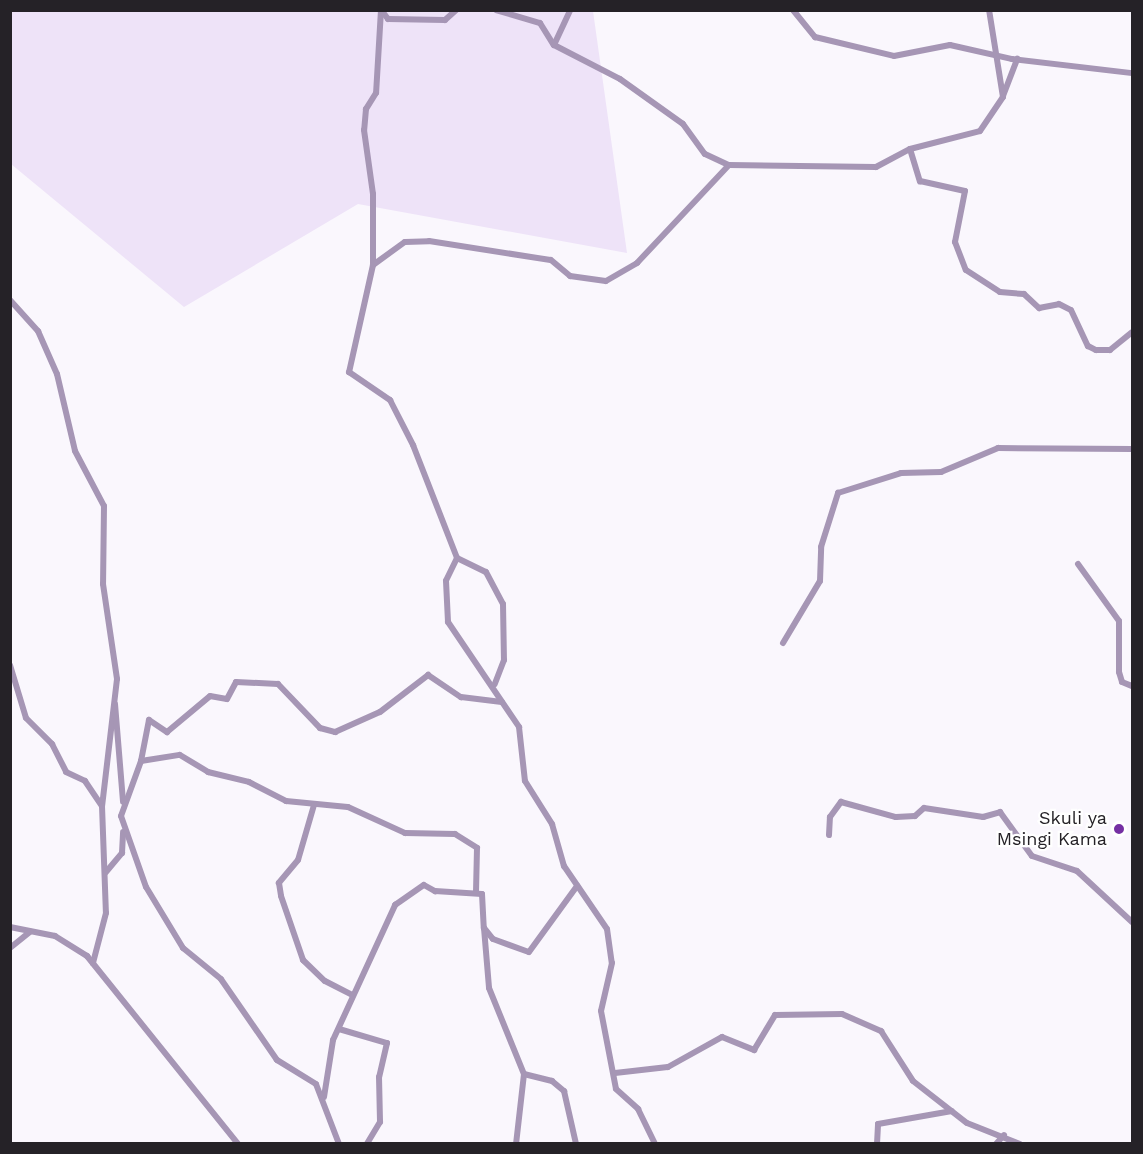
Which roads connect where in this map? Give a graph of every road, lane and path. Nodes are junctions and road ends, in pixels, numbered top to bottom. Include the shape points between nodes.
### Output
1 (381, 10) edge
2 (456, 10) edge
3 (496, 10) edge
4 (570, 10) edge
5 (989, 10) edge
6 (790, 11) edge
7 (554, 45) junction
8 (993, 52) junction
9 (1017, 59) junction
10 (1132, 73) edge
11 (1002, 97) junction
12 (910, 149) junction
13 (729, 165) junction
14 (373, 265) junction
15 (10, 300) edge
16 (1132, 332) edge
17 (1132, 449) edge
18 (457, 558) junction
19 (1078, 564) dead end
20 (783, 643) dead end
21 (10, 665) edge
22 (495, 684) junction
23 (1132, 686) edge
24 (115, 697) junction
25 (502, 702) junction
26 (141, 761) junction
27 (123, 802) junction
28 (314, 805) junction
29 (102, 806) junction
30 (123, 831) junction
31 (829, 835) dead end
32 (122, 853) junction
33 (138, 860) junction
34 (106, 872) junction
35 (577, 886) junction
36 (476, 892) junction
37 (1132, 922) edge
38 (10, 927) edge
39 (484, 928) junction
40 (30, 932) junction
41 (10, 948) edge
42 (93, 963) junction
43 (353, 995) junction
44 (339, 1029) junction
45 (615, 1073) junction
46 (524, 1074) junction
47 (323, 1101) junction
48 (952, 1111) junction
49 (1004, 1135) junction
50 (238, 1143) edge
51 (339, 1143) edge
52 (367, 1143) edge
53 (516, 1143) edge
54 (576, 1143) edge
55 (655, 1143) edge
56 (877, 1143) edge
57 (996, 1143) edge
58 (1020, 1143) edge

1 - 2 street via 387,19 445,20
1 - 14 street via 376,93 366,108 364,130 373,194
3 - 7 street via 540,23
4 - 7 street
5 - 8 street
6 - 8 street via 815,37 894,56 950,45
7 - 13 street via 620,79 683,124 705,154
8 - 9 street
8 - 11 street
9 - 10 street
9 - 11 street
11 - 12 street via 980,131
12 - 13 street via 876,167
12 - 16 street via 920,181 965,191 955,242 966,270 1000,292 1024,294 1039,308 1059,304 1071,310 1088,346 1096,350 1110,350
13 - 14 street via 637,263 606,281 570,276 551,260 429,240 405,242
14 - 18 street via 349,372 390,400 413,445
15 - 24 street via 38,331 57,374 75,451 104,506 103,584
17 - 20 street via 998,448 941,472 901,472 838,493 821,547 820,581
18 - 22 street via 446,580 448,622
18 - 22 street via 486,572 503,604 504,660
19 - 23 street via 1119,621 1119,672 1122,682
21 - 29 street via 26,718 52,744 66,772 85,781
22 - 25 street
24 - 27 street
24 - 29 street
25 - 26 street via 460,697 428,675 380,712 335,732 320,728 278,684 236,682 227,699 210,696 167,732 149,720
25 - 35 street via 519,727 525,781 552,824 564,866
26 - 27 street
26 - 28 street via 180,755 208,772 249,782 286,801
27 - 30 street
28 - 36 street via 348,807 411,834 455,834 477,848
28 - 43 street via 298,860 279,883 281,896 303,960 325,981
29 - 34 street
30 - 32 street
30 - 33 street
31 - 37 street via 830,817 841,802 896,817 915,816 924,808 983,818 1000,812 1032,856 1077,871
32 - 33 street
32 - 34 street
33 - 47 street via 146,887 183,948 221,978 277,1060 310,1078
34 - 42 street via 106,913
35 - 39 street via 529,952 493,939
35 - 45 street via 607,929 612,963 601,1011
36 - 39 street via 482,894
36 - 43 street via 435,891 424,885 395,905
38 - 40 street
39 - 46 street via 489,988
40 - 41 street
40 - 42 street via 55,936
42 - 50 street
43 - 44 street
44 - 47 street
44 - 52 street via 387,1043 379,1077 380,1122
45 - 48 street via 668,1067 722,1037 753,1050 775,1015 829,1012 881,1031 913,1081
45 - 55 street via 616,1089 638,1109
46 - 53 street
46 - 54 street via 552,1081 564,1091
47 - 51 street
48 - 49 street via 967,1123
48 - 56 street via 878,1124
49 - 57 street
49 - 58 street

